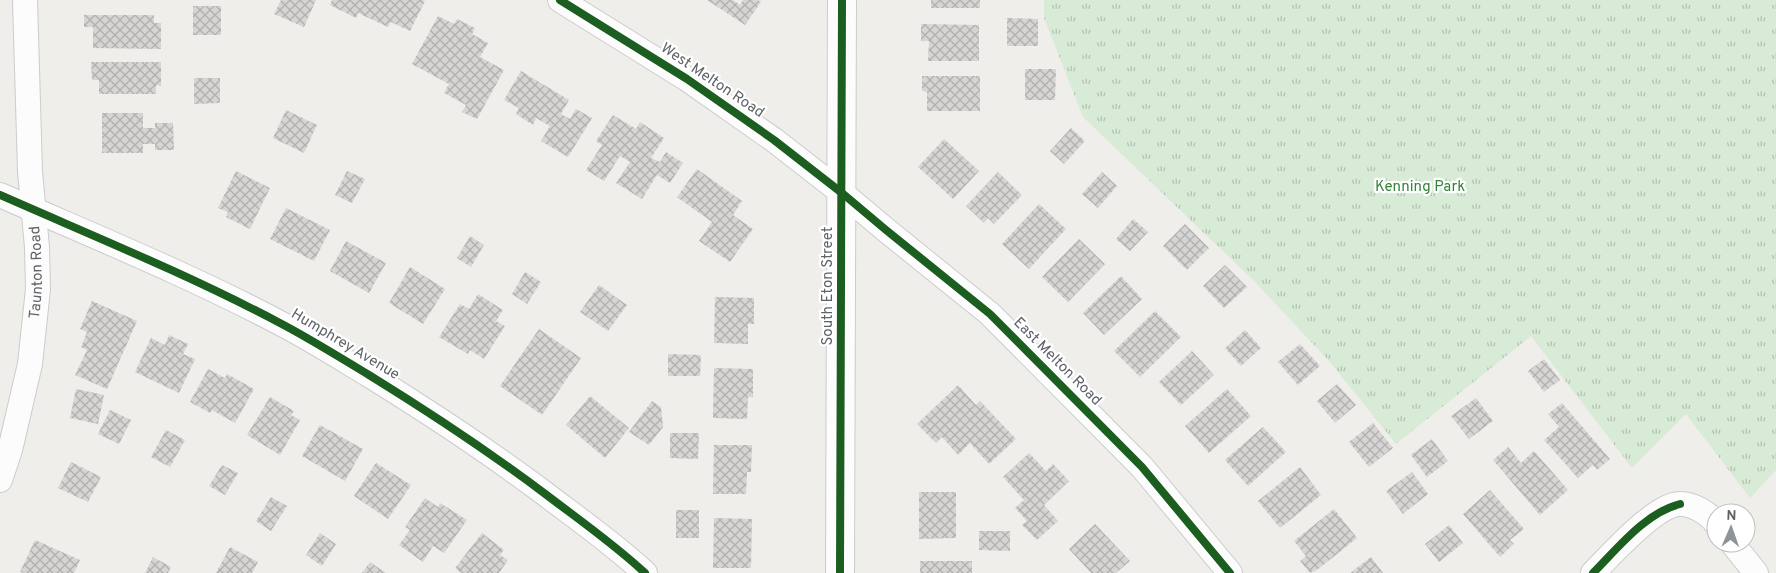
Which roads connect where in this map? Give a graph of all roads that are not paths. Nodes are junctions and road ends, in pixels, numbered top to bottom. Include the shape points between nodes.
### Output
1 (25, 0) edge
2 (560, 0) edge
3 (842, 0) edge
4 (842, 192) junction
5 (0, 195) edge
6 (33, 209) junction
7 (0, 480) edge
8 (1706, 514) edge
9 (1740, 553) edge
10 (645, 573) edge
11 (840, 573) edge
12 (1230, 573) edge
13 (1593, 573) edge
14 (1756, 573) edge

1 - 6 street, Taunton Road
2 - 4 street, West Melton Road via 687,79
3 - 4 street, South Eton Street
4 - 11 street, South Eton Street
4 - 12 street, East Melton Road via 990,314 1142,466
5 - 6 street, Humphrey Avenue
6 - 7 street, Taunton Road via 38,289 30,364
6 - 10 street, Humphrey Avenue via 224,294 337,355 429,412 511,469
8 - 13 street via 1680,504 1658,512
9 - 14 street

